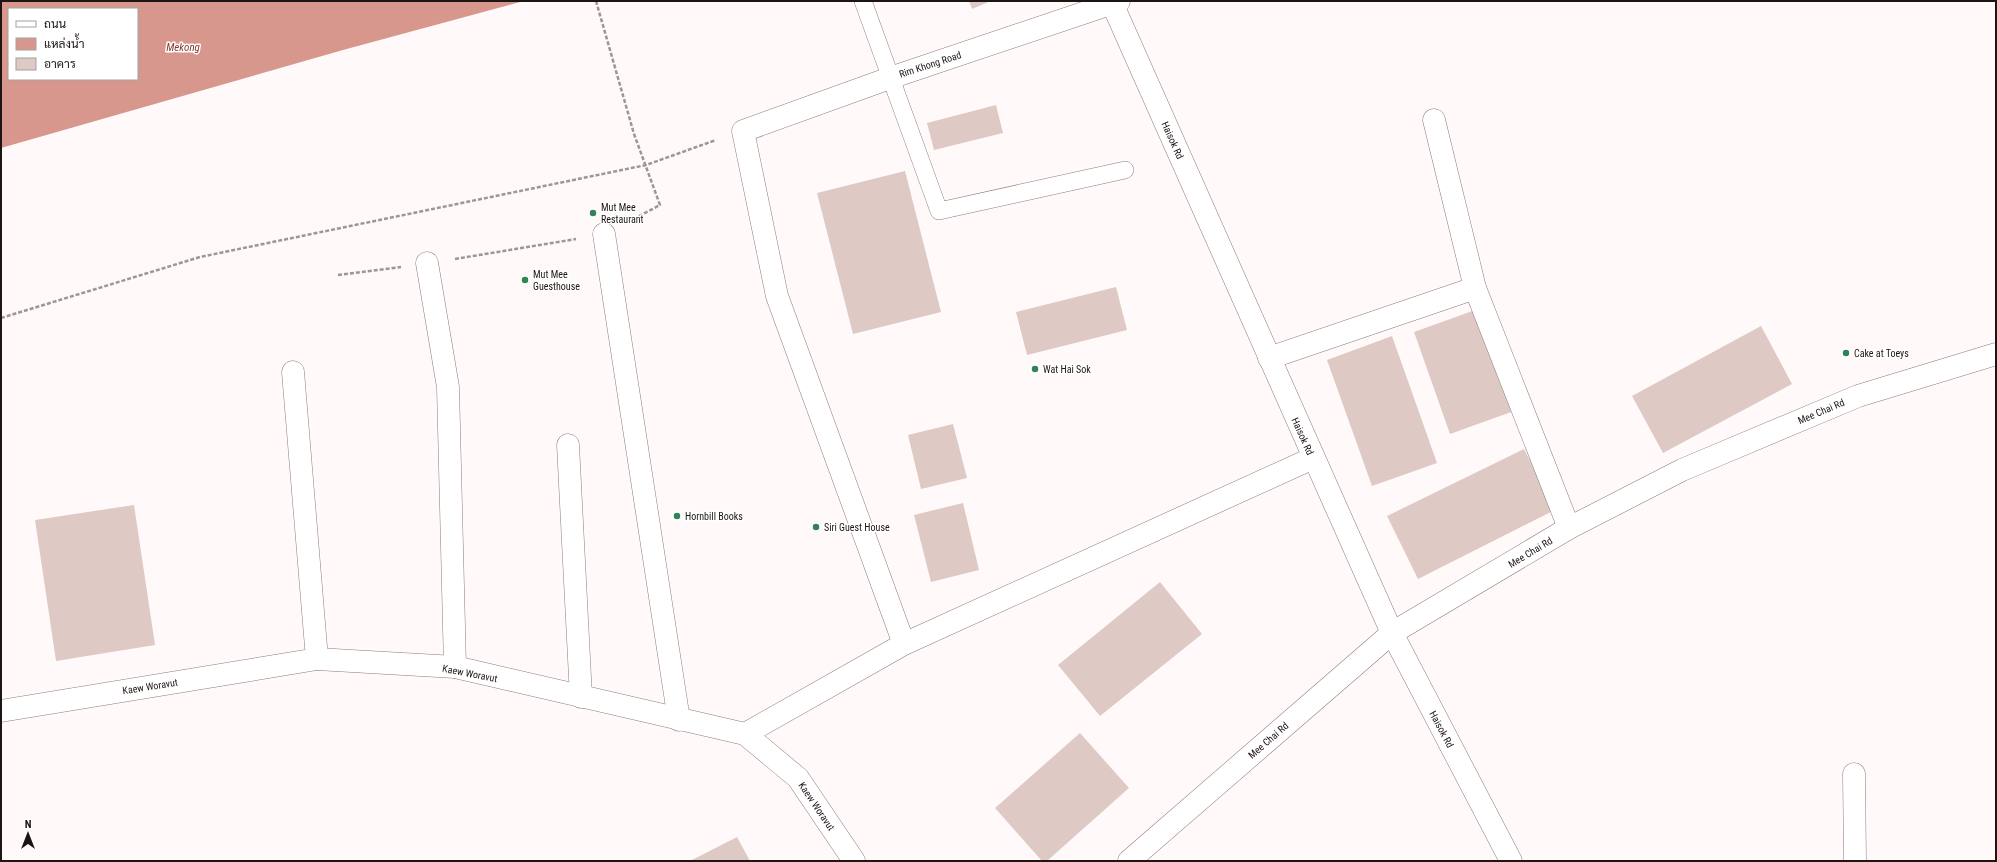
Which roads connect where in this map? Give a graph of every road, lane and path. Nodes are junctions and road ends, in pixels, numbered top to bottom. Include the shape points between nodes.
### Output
1 (596, 1) edge
2 (864, 1) edge
3 (1116, 2) edge
4 (890, 78) junction
5 (1434, 120) dead end
6 (743, 131) junction
7 (646, 166) junction
8 (1125, 170) dead end
9 (604, 234) junction
10 (427, 263) junction
11 (338, 275) dead end
12 (1475, 288) junction
13 (1, 318) edge
14 (1996, 354) edge
15 (1269, 358) junction
16 (293, 372) dead end
17 (568, 445) dead end
18 (1313, 458) junction
19 (1569, 528) junction
20 (1392, 633) junction
21 (904, 644) junction
22 (317, 659) junction
23 (455, 668) junction
24 (581, 697) junction
25 (1, 711) edge
26 (679, 720) junction
27 (745, 734) junction
28 (1854, 774) dead end
29 (854, 861) edge
30 (1129, 861) edge
31 (1511, 861) edge
32 (1855, 861) edge

1 - 7 path via 634,134
2 - 4 lane
3 - 4 street, Rim Khong Road
3 - 15 street, Haisok Rd
4 - 6 street, Rim Khong Road
4 - 8 lane via 939,211
5 - 12 street
6 - 7 path
6 - 21 street via 777,296
7 - 9 path via 660,205
7 - 13 path via 200,257
9 - 10 path
9 - 26 street
10 - 11 path
10 - 23 street via 448,387
12 - 15 street
12 - 19 street
14 - 19 street, Mee Chai Rd via 1858,396 1682,470
15 - 18 street, Haisok Rd
16 - 22 street
17 - 24 street
18 - 20 street, Haisok Rd
18 - 21 street
19 - 20 street, Mee Chai Rd
20 - 30 street, Mee Chai Rd
20 - 31 street, Haisok Rd
21 - 27 street
22 - 23 street, Kaew Woravut
22 - 25 street, Kaew Woravut
23 - 24 street, Kaew Woravut
24 - 26 street, Kaew Woravut
26 - 27 street, Kaew Woravut
27 - 29 street, Kaew Woravut via 798,778
28 - 32 street

